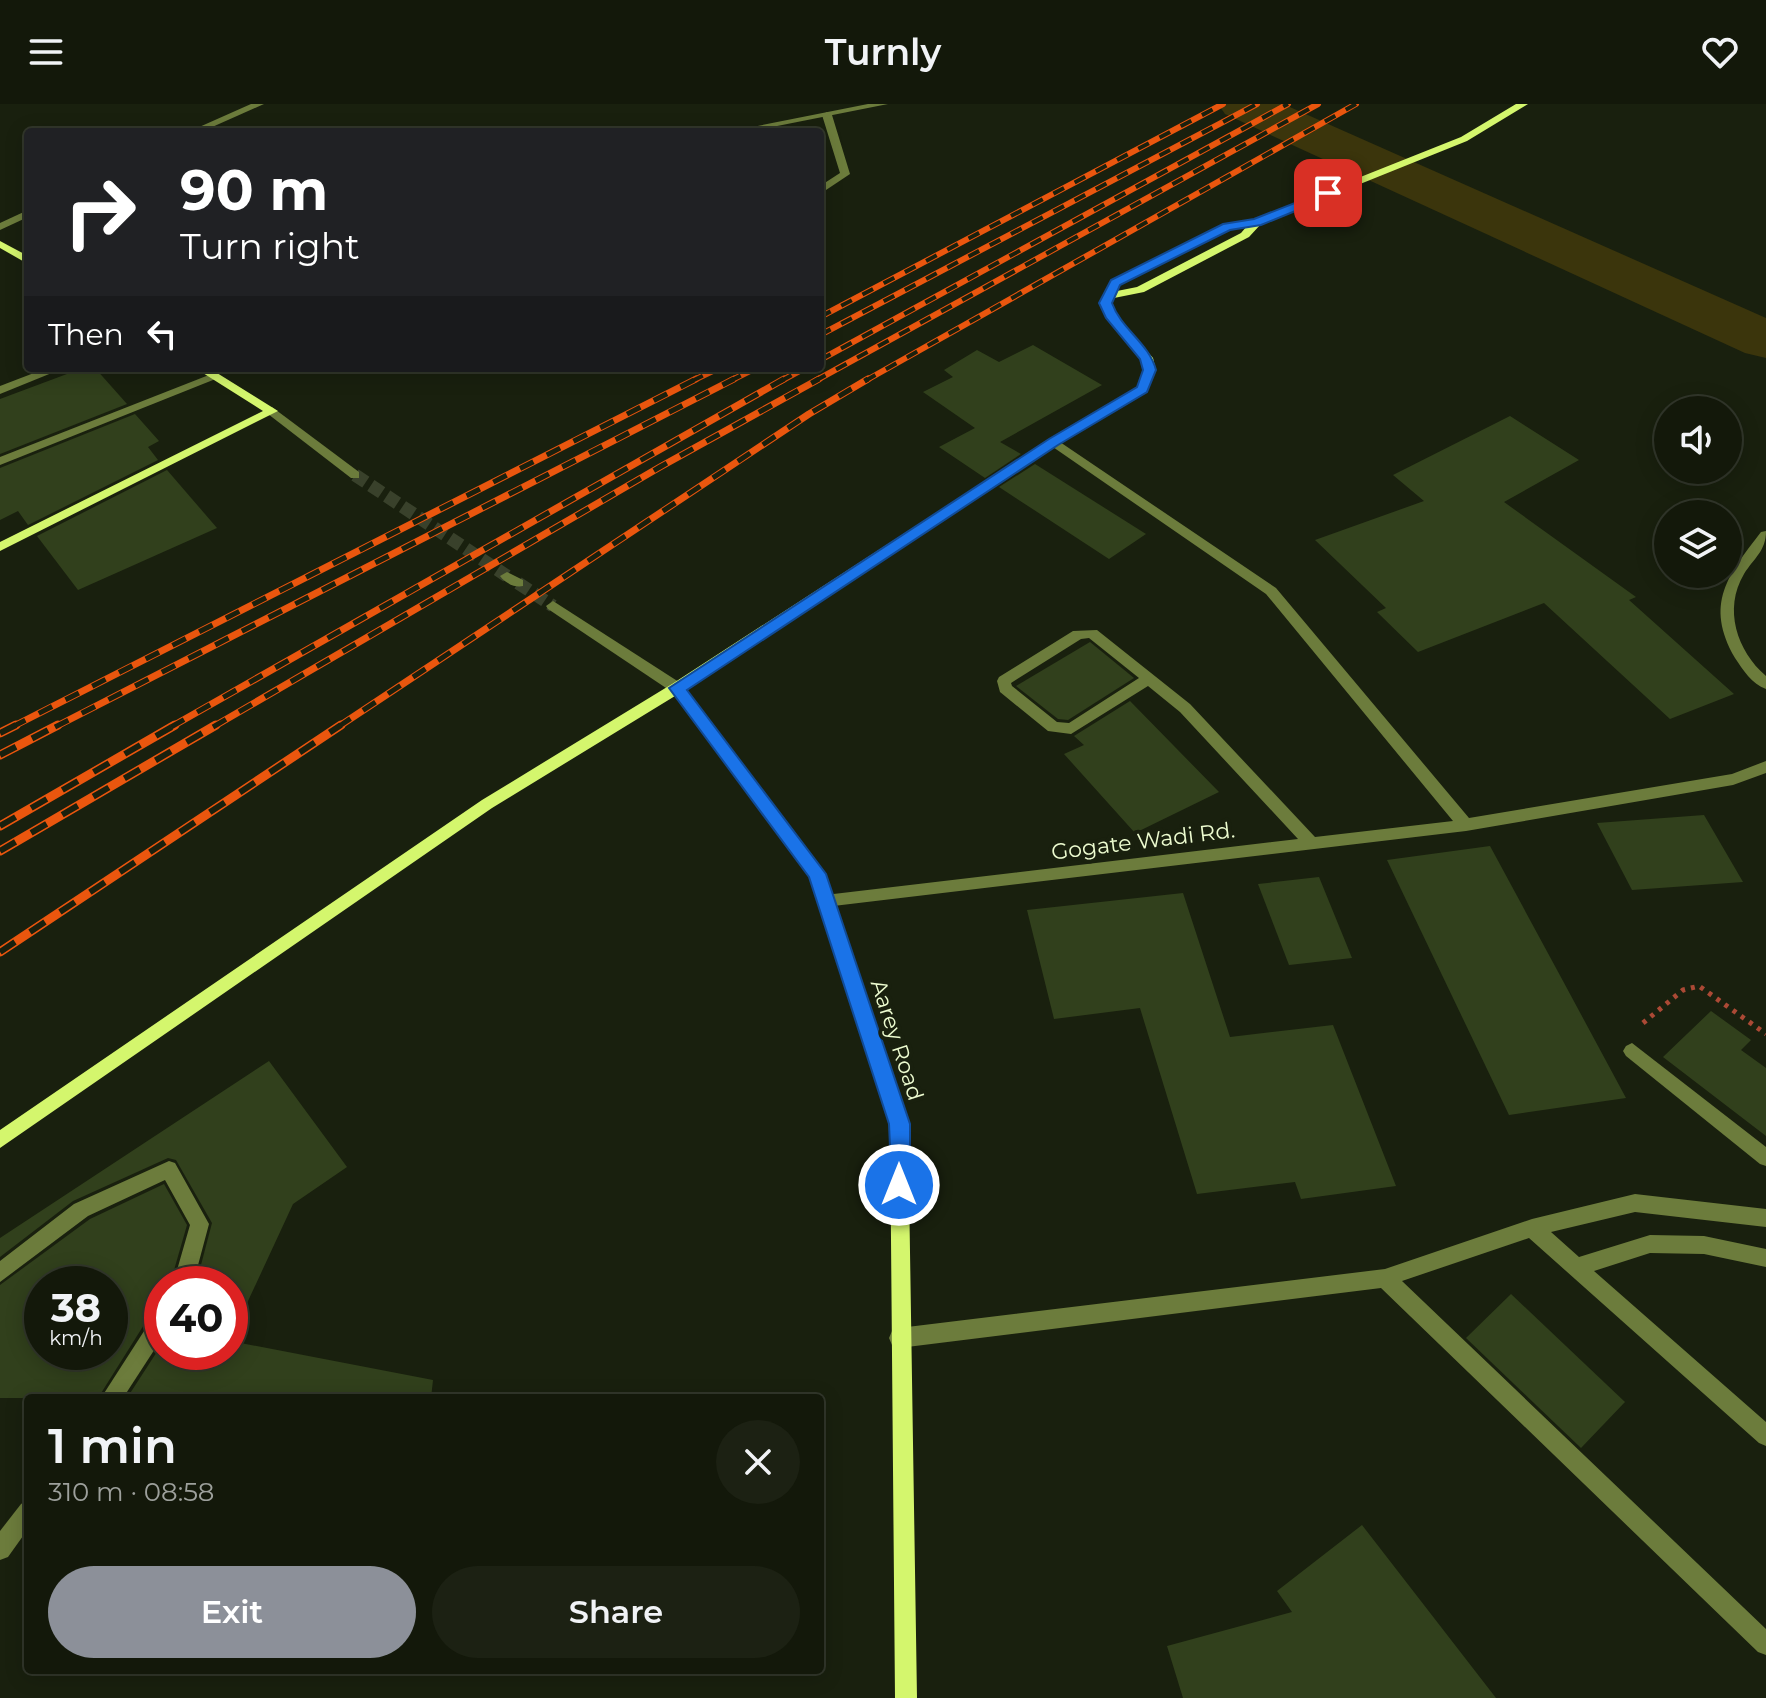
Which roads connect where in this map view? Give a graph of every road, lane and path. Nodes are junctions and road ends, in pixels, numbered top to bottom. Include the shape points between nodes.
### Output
1 (259, 104) edge
2 (883, 104) edge
3 (1523, 104) edge
4 (827, 115) junction
5 (199, 128) edge
6 (756, 128) edge
7 (824, 188) edge
8 (24, 215) edge
9 (1257, 222) junction
10 (0, 227) edge
11 (2, 247) edge
12 (24, 259) edge
13 (1110, 296) junction
14 (47, 372) edge
15 (208, 372) edge
16 (214, 376) junction
17 (0, 390) edge
18 (272, 411) junction
19 (1054, 442) junction
20 (0, 461) edge
21 (355, 475) tunnel mouth
22 (1766, 535) edge
23 (0, 547) edge
24 (553, 606) tunnel mouth
25 (1150, 678) junction
26 (1766, 684) edge
27 (677, 688) junction
28 (1766, 767) edge
29 (1466, 825) junction
30 (1311, 843) junction
31 (825, 901) junction
32 (1766, 1034) edge
33 (1632, 1051) joint
34 (0, 1140) edge
35 (1766, 1158) edge
36 (1763, 1212) edge
37 (1532, 1228) junction
38 (1766, 1258) edge
39 (188, 1266) edge
40 (1576, 1267) junction
41 (0, 1273) edge
42 (1385, 1278) junction
43 (899, 1338) junction
44 (144, 1348) edge
45 (114, 1394) edge
46 (1766, 1436) edge
47 (24, 1516) edge
48 (0, 1549) edge
49 (1764, 1638) edge
50 (906, 1698) edge

1 - 5 street via 226,111
2 - 4 street
3 - 9 street via 1464,139
4 - 6 street
4 - 7 street via 845,174
8 - 10 street
9 - 13 street via 1245,235 1140,290
9 - 13 street via 1227,226 1129,275 1115,283
11 - 12 street
13 - 19 street via 1110,315 1147,358 1147,380 1142,389
14 - 17 street
15 - 16 street
16 - 18 street
16 - 20 street
18 - 21 street
18 - 23 street
19 - 27 street
19 - 29 street via 1271,591
22 - 26 street via 1728,595 1730,634
24 - 27 street
25 - 25 street via 1062,730 1005,688 1004,681 1085,632
25 - 30 street via 1185,708
27 - 31 street, Aarey Road via 817,874
27 - 34 street via 487,804
28 - 29 street, Gogate Wadi Rd. via 1733,779
29 - 30 street, Gogate Wadi Rd.
30 - 31 street, Gogate Wadi Rd.
31 - 43 street, Aarey Road via 899,1124
32 - 33 path via 1711,992 1690,987 1628,1036
33 - 35 street
36 - 37 street via 1635,1203
37 - 40 street
37 - 42 street
38 - 40 street via 1704,1245 1650,1244
39 - 41 street via 200,1224 169,1169 81,1210
40 - 46 street
42 - 43 street
42 - 49 street
43 - 50 street, Aarey Road
44 - 45 street
47 - 48 street

